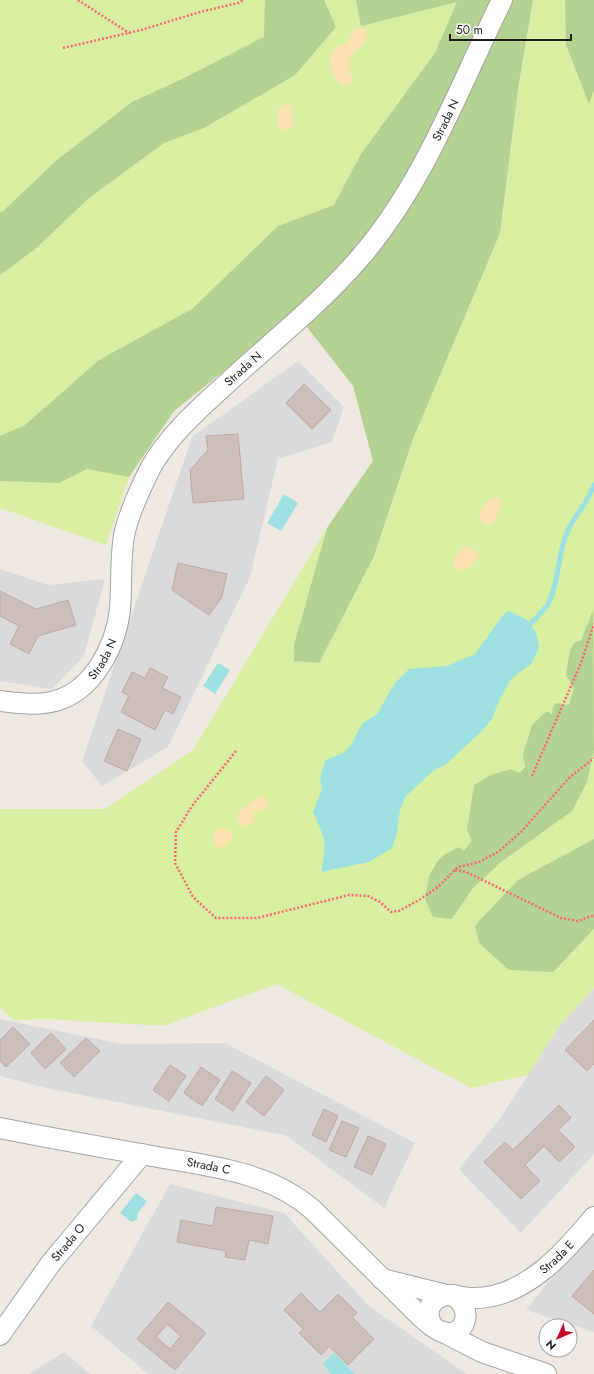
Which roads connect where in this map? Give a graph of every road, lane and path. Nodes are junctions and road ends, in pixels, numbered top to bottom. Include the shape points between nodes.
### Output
1 (78, 0) edge
2 (243, 0) edge
3 (502, 0) edge
4 (129, 33) junction
5 (63, 48) dead end
6 (594, 624) edge
7 (0, 701) edge
8 (236, 751) dead end
9 (594, 758) edge
10 (532, 776) dead end
11 (467, 865) junction
12 (455, 870) junction
13 (466, 872) junction
14 (594, 915) edge
15 (0, 1128) edge
16 (142, 1154) junction
17 (594, 1217) edge
18 (382, 1279) junction
19 (511, 1289) junction
20 (449, 1295) junction
21 (464, 1322) junction
22 (438, 1330) junction
23 (0, 1334) edge
24 (482, 1352) junction
25 (546, 1374) edge

1 - 4 path
2 - 4 path
3 - 7 street, Strada N via 413,185 377,237 335,284 196,411 171,439 152,466 138,495 124,535 120,608 115,632 106,654 91,678 77,691 55,701 27,704
4 - 5 path
6 - 10 path via 581,663
8 - 12 path via 192,806 176,832 175,863 193,897 216,918 257,918 349,895 368,896 391,912 399,911 438,886
9 - 11 path via 568,778 521,832 498,852
11 - 12 path
11 - 13 path
12 - 13 path
13 - 14 path via 561,918 578,921
15 - 16 street, Strada C
16 - 18 street, Strada C via 230,1171 284,1190 313,1210
16 - 23 street, Strada O via 51,1263
17 - 19 street, Strada E via 543,1271
18 - 20 street
18 - 22 street, Strada C
19 - 20 street, Strada E via 488,1297
19 - 21 street, Strada E
20 - 21 street via 463,1303 466,1309
20 - 22 street via 440,1296 431,1304 428,1316
21 - 22 street via 454,1332
21 - 24 street via 471,1340
22 - 24 street, Strada C
24 - 25 street, Strada C

